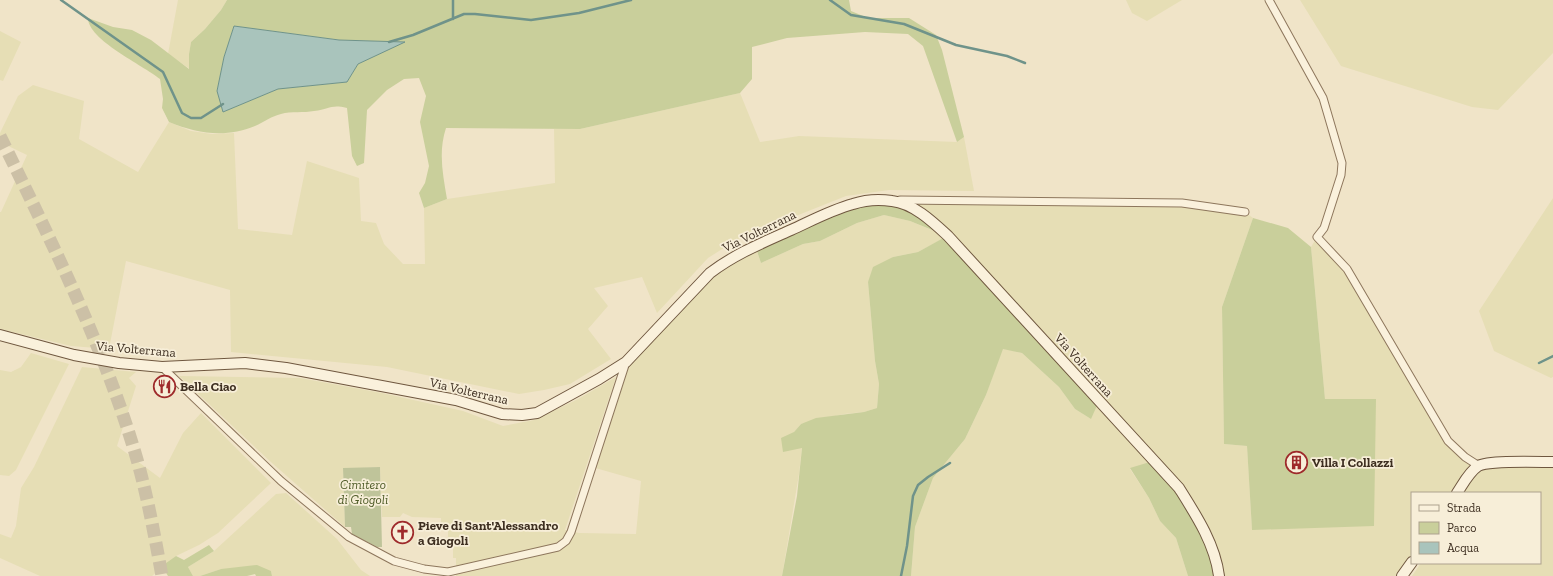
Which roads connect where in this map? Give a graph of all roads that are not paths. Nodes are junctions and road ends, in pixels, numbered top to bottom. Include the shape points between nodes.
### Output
1 (1269, 0) edge
2 (894, 201) junction
3 (1245, 212) dead end
4 (0, 335) edge
5 (626, 362) junction
6 (162, 367) junction
7 (1553, 462) edge
8 (1479, 466) junction
9 (1458, 492) edge
10 (1411, 563) edge
11 (425, 573) edge
12 (1219, 576) edge
13 (1402, 576) edge

1 - 8 street via 1323,98 1342,163 1341,175 1324,228 1317,237 1347,269 1448,441
2 - 3 street, Via Volterrana via 1182,203
2 - 5 main road, Via Volterrana via 873,200 853,204 726,260 710,273
2 - 12 main road, Via Volterrana via 914,209 948,236 1179,488 1205,532 1214,553
4 - 6 main road, Via Volterrana via 74,356
5 - 6 main road, Via Volterrana via 537,413 522,415 502,414 456,400 286,368 245,363
5 - 11 street via 566,541 558,547 448,572
6 - 11 street via 281,481 349,537 394,561
7 - 8 main road
8 - 9 main road
10 - 13 main road

